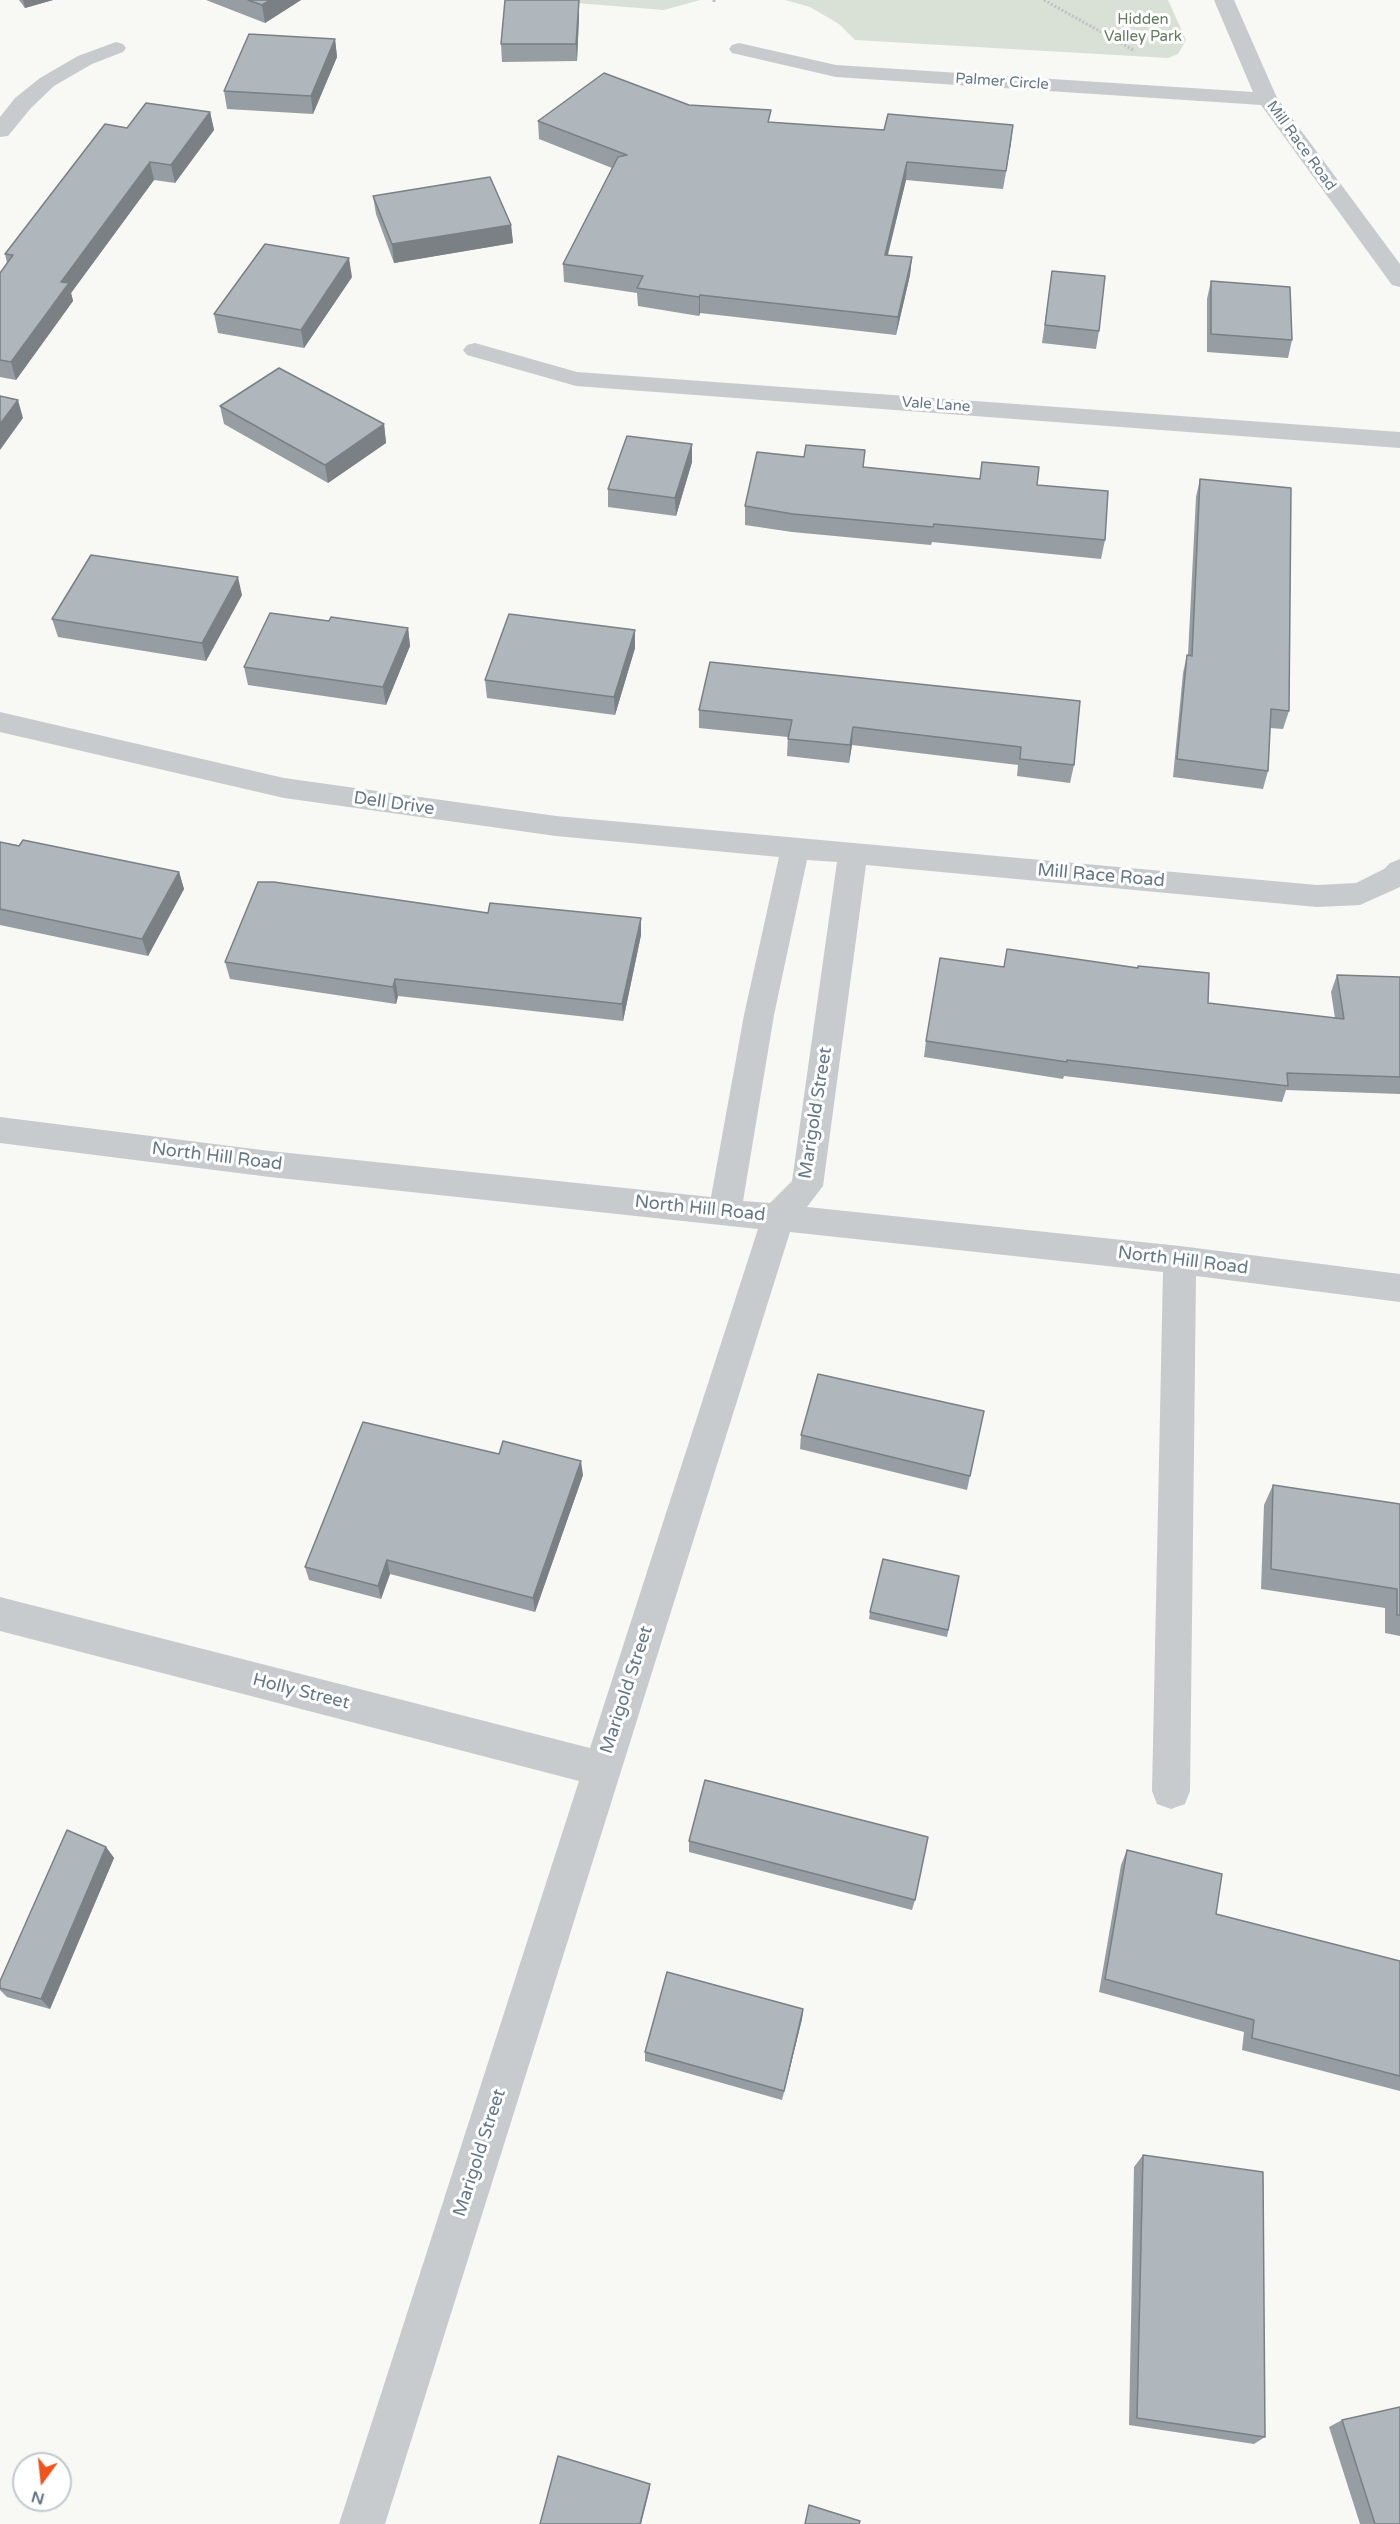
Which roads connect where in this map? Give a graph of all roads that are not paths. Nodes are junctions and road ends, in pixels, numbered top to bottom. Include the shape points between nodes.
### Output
1 (1224, 0) edge
2 (116, 48) dead end
3 (739, 49) dead end
4 (1267, 99) junction
5 (0, 131) edge
6 (1400, 280) edge
7 (476, 350) dead end
8 (1400, 440) edge
9 (0, 722) edge
10 (795, 848) junction
11 (853, 853) junction
12 (1400, 870) edge
13 (0, 1130) edge
14 (724, 1211) junction
15 (778, 1216) junction
16 (1180, 1260) junction
17 (1400, 1288) edge
18 (0, 1614) edge
19 (602, 1769) junction
20 (1171, 1791) dead end
21 (362, 2524) edge

1 - 4 street, Mill Race Road
2 - 5 street via 47,82
3 - 4 street, Palmer Circle via 836,71
4 - 6 street, Mill Race Road
7 - 8 street, Vale Lane via 576,379
9 - 10 street, Dell Drive via 284,788 556,826
10 - 11 street, Mill Race Road
10 - 14 street via 759,1015
11 - 12 street, Mill Race Road via 1317,896 1360,894
11 - 15 street, Marigold Street via 807,1186
13 - 14 street, North Hill Road via 270,1164
14 - 15 street, North Hill Road
15 - 16 street, North Hill Road
15 - 19 street, Marigold Street
16 - 17 street, North Hill Road
16 - 20 street
18 - 19 street, Holly Street
19 - 21 street, Marigold Street

